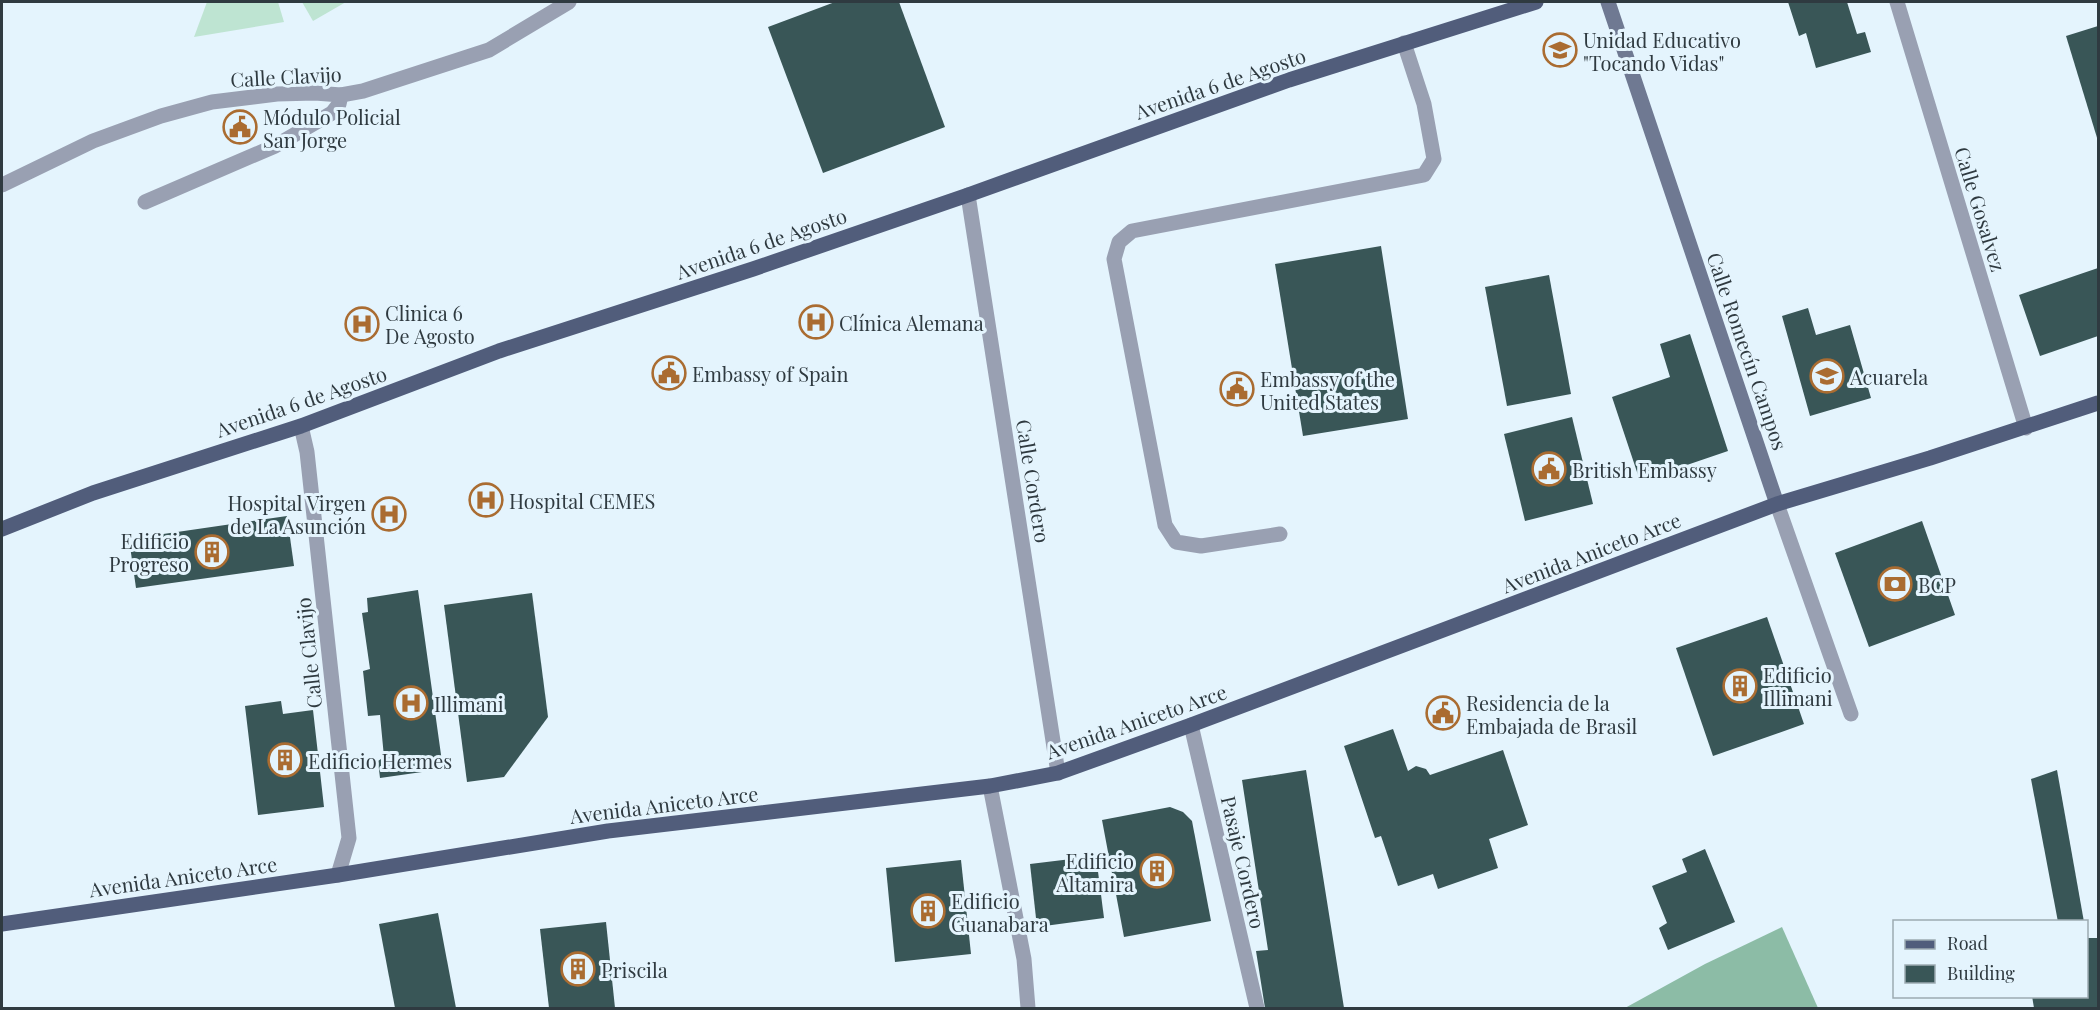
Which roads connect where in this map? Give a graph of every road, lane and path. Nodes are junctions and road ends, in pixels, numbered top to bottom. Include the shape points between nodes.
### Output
1 (569, 2) edge
2 (1536, 2) edge
3 (1608, 2) edge
4 (1897, 2) edge
5 (1404, 43) junction
6 (341, 96) junction
7 (2, 185) edge
8 (968, 195) junction
9 (145, 202) dead end
10 (2098, 403) edge
11 (301, 426) junction
12 (2026, 428) junction
13 (1777, 504) junction
14 (2, 528) edge
15 (1280, 534) dead end
16 (1851, 714) dead end
17 (1191, 725) junction
18 (1058, 773) junction
19 (990, 786) junction
20 (338, 875) junction
21 (2, 924) edge
22 (1028, 1008) edge
23 (1257, 1008) edge

1 - 6 street, Calle Clavijo via 489,50
2 - 5 main road, Avenida 6 de Agosto
3 - 13 main road, Calle Romecín Campos
4 - 12 street, Calle Gosalvez
5 - 8 main road, Avenida 6 de Agosto
5 - 15 street via 1424,104 1434,159 1424,175 1132,231 1119,242 1114,259 1165,525 1176,542 1201,546
6 - 7 street, Calle Clavijo via 277,94 212,102 93,141
6 - 9 street via 332,113 275,146
8 - 11 main road, Avenida 6 de Agosto via 499,351
8 - 18 street, Calle Cordero
10 - 12 main road, Avenida Aniceto Arce
11 - 14 main road, Avenida 6 de Agosto via 93,493
11 - 20 street, Calle Clavijo via 349,838
12 - 13 main road, Avenida Aniceto Arce
13 - 16 street, Calle Romecín Campos
13 - 17 main road, Avenida Aniceto Arce
17 - 18 main road, Avenida Aniceto Arce
17 - 23 street, Pasaje Cordero
18 - 19 main road, Avenida Aniceto Arce
19 - 20 main road, Avenida Aniceto Arce via 608,831
19 - 22 street via 1024,959
20 - 21 main road, Avenida Aniceto Arce

